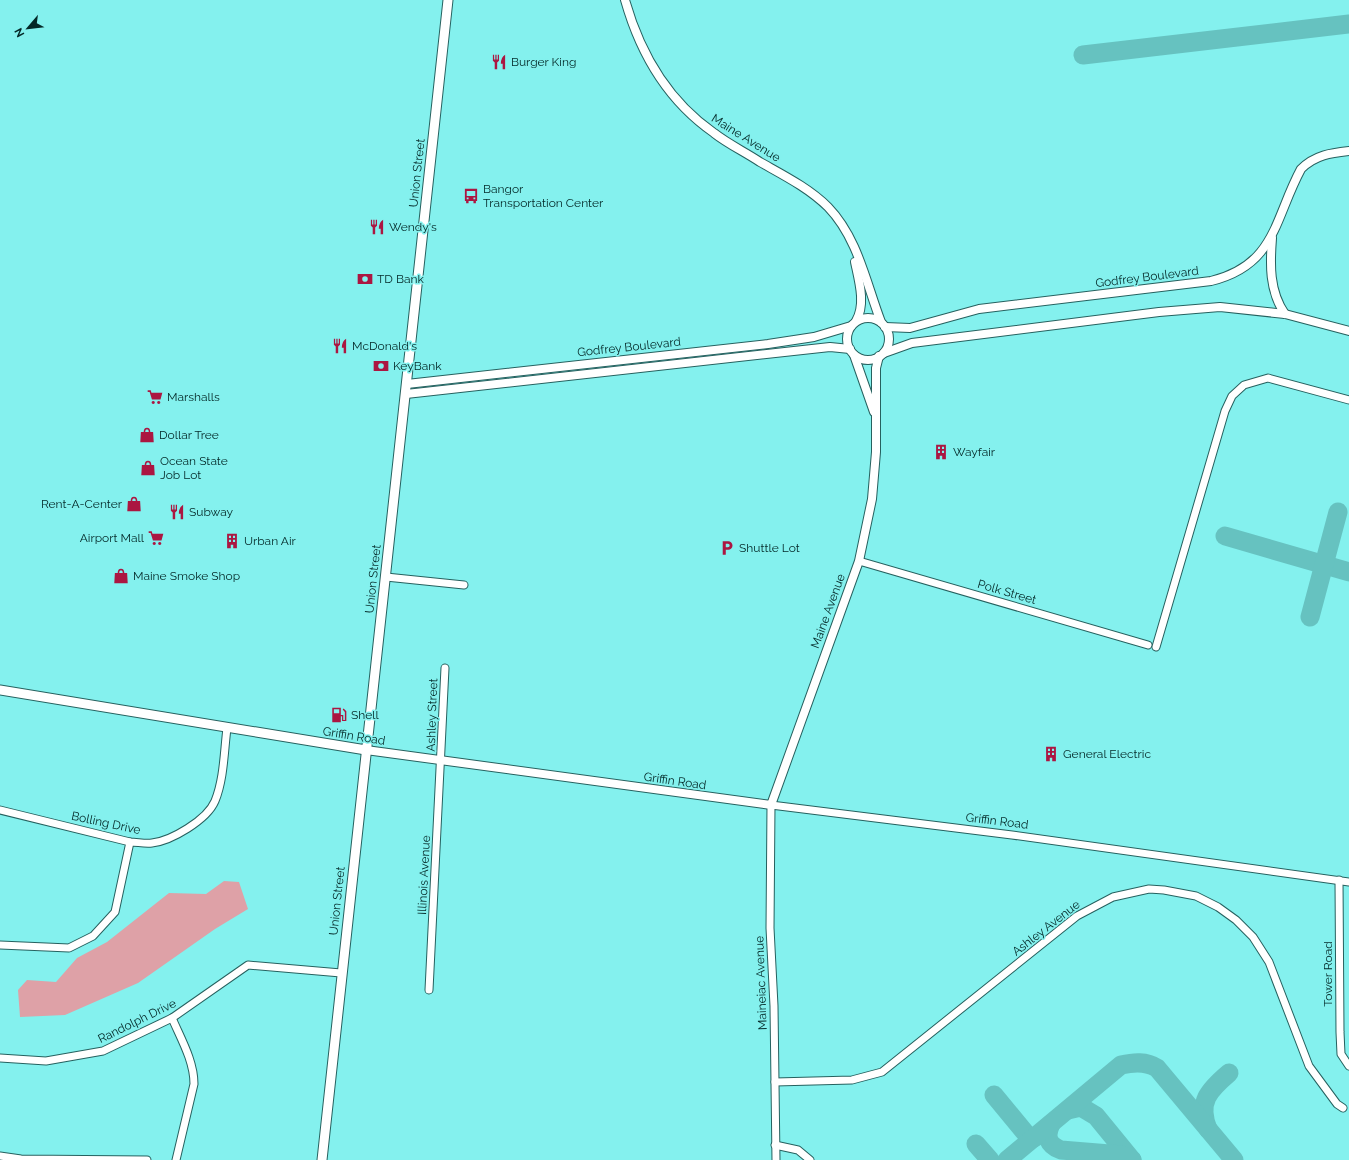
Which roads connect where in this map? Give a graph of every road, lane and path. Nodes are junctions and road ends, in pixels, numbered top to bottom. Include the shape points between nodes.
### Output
1 (448, 0) edge
2 (625, 0) edge
3 (1349, 151) edge
4 (1272, 235) junction
5 (850, 240) junction
6 (1285, 314) junction
7 (854, 324) junction
8 (883, 324) junction
9 (1349, 332) edge
10 (852, 352) junction
11 (881, 355) junction
12 (407, 384) junction
13 (406, 394) junction
14 (1349, 400) edge
15 (876, 418) junction
16 (859, 561) junction
17 (386, 577) junction
18 (464, 585) dead end
19 (1148, 645) dead end
20 (1156, 647) dead end
21 (445, 668) dead end
22 (0, 690) edge
23 (227, 728) junction
24 (366, 750) junction
25 (441, 762) junction
26 (771, 806) junction
27 (0, 810) edge
28 (130, 842) junction
29 (1339, 880) junction
30 (1349, 882) edge
31 (0, 945) edge
32 (342, 973) junction
33 (429, 990) dead end
34 (172, 1018) junction
35 (0, 1058) edge
36 (1349, 1066) edge
37 (775, 1082) junction
38 (1343, 1108) dead end
39 (775, 1145) junction
40 (0, 1156) edge
41 (147, 1160) edge
42 (176, 1160) edge
43 (322, 1160) edge
44 (776, 1160) edge
45 (810, 1160) edge

1 - 12 main road, Union Street
2 - 5 street, Maine Avenue via 636,35 668,91 715,134 813,194 838,218
3 - 4 street, Godfrey Boulevard via 1325,154 1301,169
4 - 6 street via 1271,274 1275,295
4 - 8 street, Godfrey Boulevard via 1261,253 1242,270 1229,277 979,309 910,328
5 - 7 street, Maine Avenue via 861,293 860,314
5 - 8 street, Maine Avenue
6 - 9 street
6 - 11 street via 1220,307 1159,312 912,343
7 - 8 street via 868,318
7 - 10 street via 847,337
7 - 12 street, Godfrey Boulevard via 814,337 768,344
8 - 11 street via 889,337 887,348
10 - 11 street via 867,360
10 - 13 street, Godfrey Boulevard via 830,347
10 - 15 street, Maine Avenue
11 - 15 street, Maine Avenue via 876,368
12 - 13 main road, Union Street
13 - 17 main road, Union Street
14 - 20 street via 1268,378 1244,385 1232,396 1225,411
15 - 16 street, Maine Avenue via 872,499
16 - 19 street, Polk Street
16 - 26 street, Maine Avenue
17 - 18 street
17 - 24 main road, Union Street
21 - 25 street, Ashley Street
22 - 23 main road, Griffin Road
23 - 24 main road, Griffin Road
23 - 28 street, Bolling Drive via 220,785 214,803 198,821 178,836 152,843
24 - 25 street, Griffin Road
24 - 32 main road, Union Street
25 - 26 street, Griffin Road
25 - 33 street, Illinois Avenue
26 - 29 street, Griffin Road via 1012,834
26 - 37 street, Maineiac Avenue via 770,928
27 - 28 street, Bolling Drive
28 - 31 street via 115,912 93,936 69,948
29 - 30 street, Griffin Road
29 - 36 street, Tower Road via 1340,1032 1342,1054
32 - 34 street, Randolph Drive via 248,965
32 - 43 main road, Union Street
34 - 35 street, Randolph Drive via 103,1052 46,1061
34 - 42 street via 194,1075
37 - 38 street, Ashley Avenue via 852,1080 882,1072 1077,916 1113,897 1149,889 1196,896 1218,907 1253,937 1269,962 1309,1066 1337,1104
37 - 39 street, Maineiac Avenue
39 - 44 street, Maineiac Avenue
39 - 45 street via 798,1150
40 - 41 street via 21,1159

